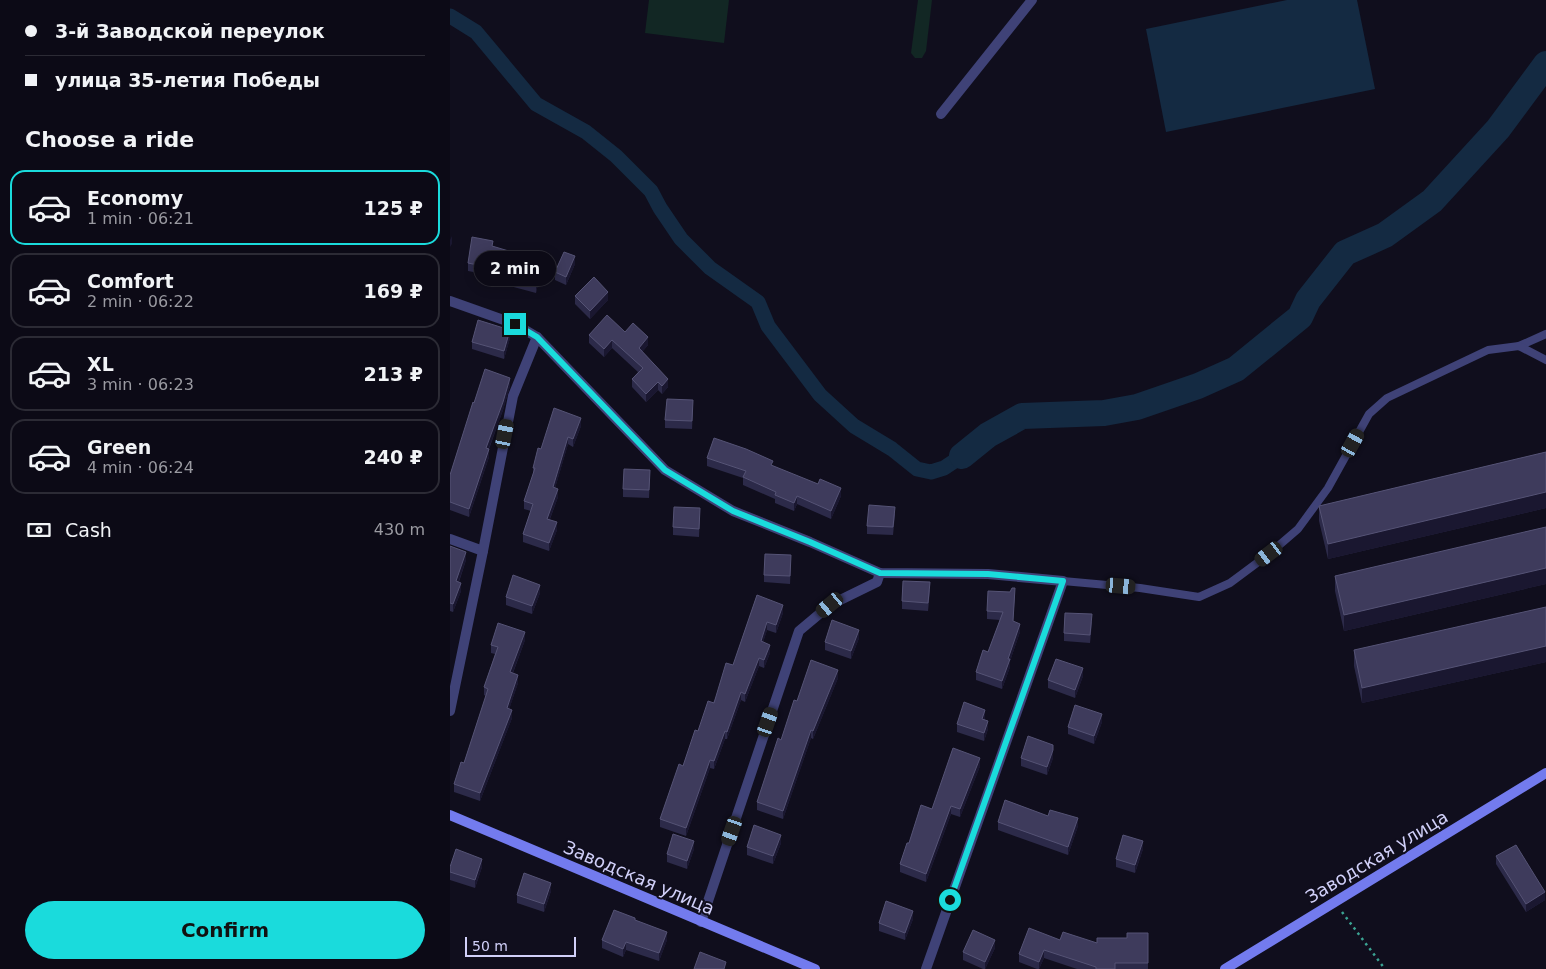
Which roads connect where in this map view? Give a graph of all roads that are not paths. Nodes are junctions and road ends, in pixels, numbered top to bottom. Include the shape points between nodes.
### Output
1 (1032, 0) edge
2 (941, 114) dead end
3 (450, 302) edge
4 (1546, 334) edge
5 (537, 337) junction
6 (1519, 346) junction
7 (1546, 360) edge
8 (450, 538) edge
9 (483, 551) junction
10 (880, 573) junction
11 (1063, 581) junction
12 (450, 711) edge
13 (1546, 773) edge
14 (450, 815) edge
15 (701, 922) junction
16 (815, 969) edge
17 (926, 969) edge
18 (1226, 969) edge

1 - 2 street
3 - 5 street via 515,324
4 - 6 lane
5 - 9 street via 512,396
5 - 10 street via 665,470 733,511
6 - 7 lane
6 - 11 lane via 1488,350 1386,398 1369,414 1328,488 1298,529 1230,583 1199,597
8 - 9 street
9 - 12 street
10 - 11 street via 988,574
10 - 15 street via 878,582 830,605 799,631
11 - 17 street
13 - 18 main road, Заводская улица
14 - 15 main road, Заводская улица
15 - 16 main road, Заводская улица

